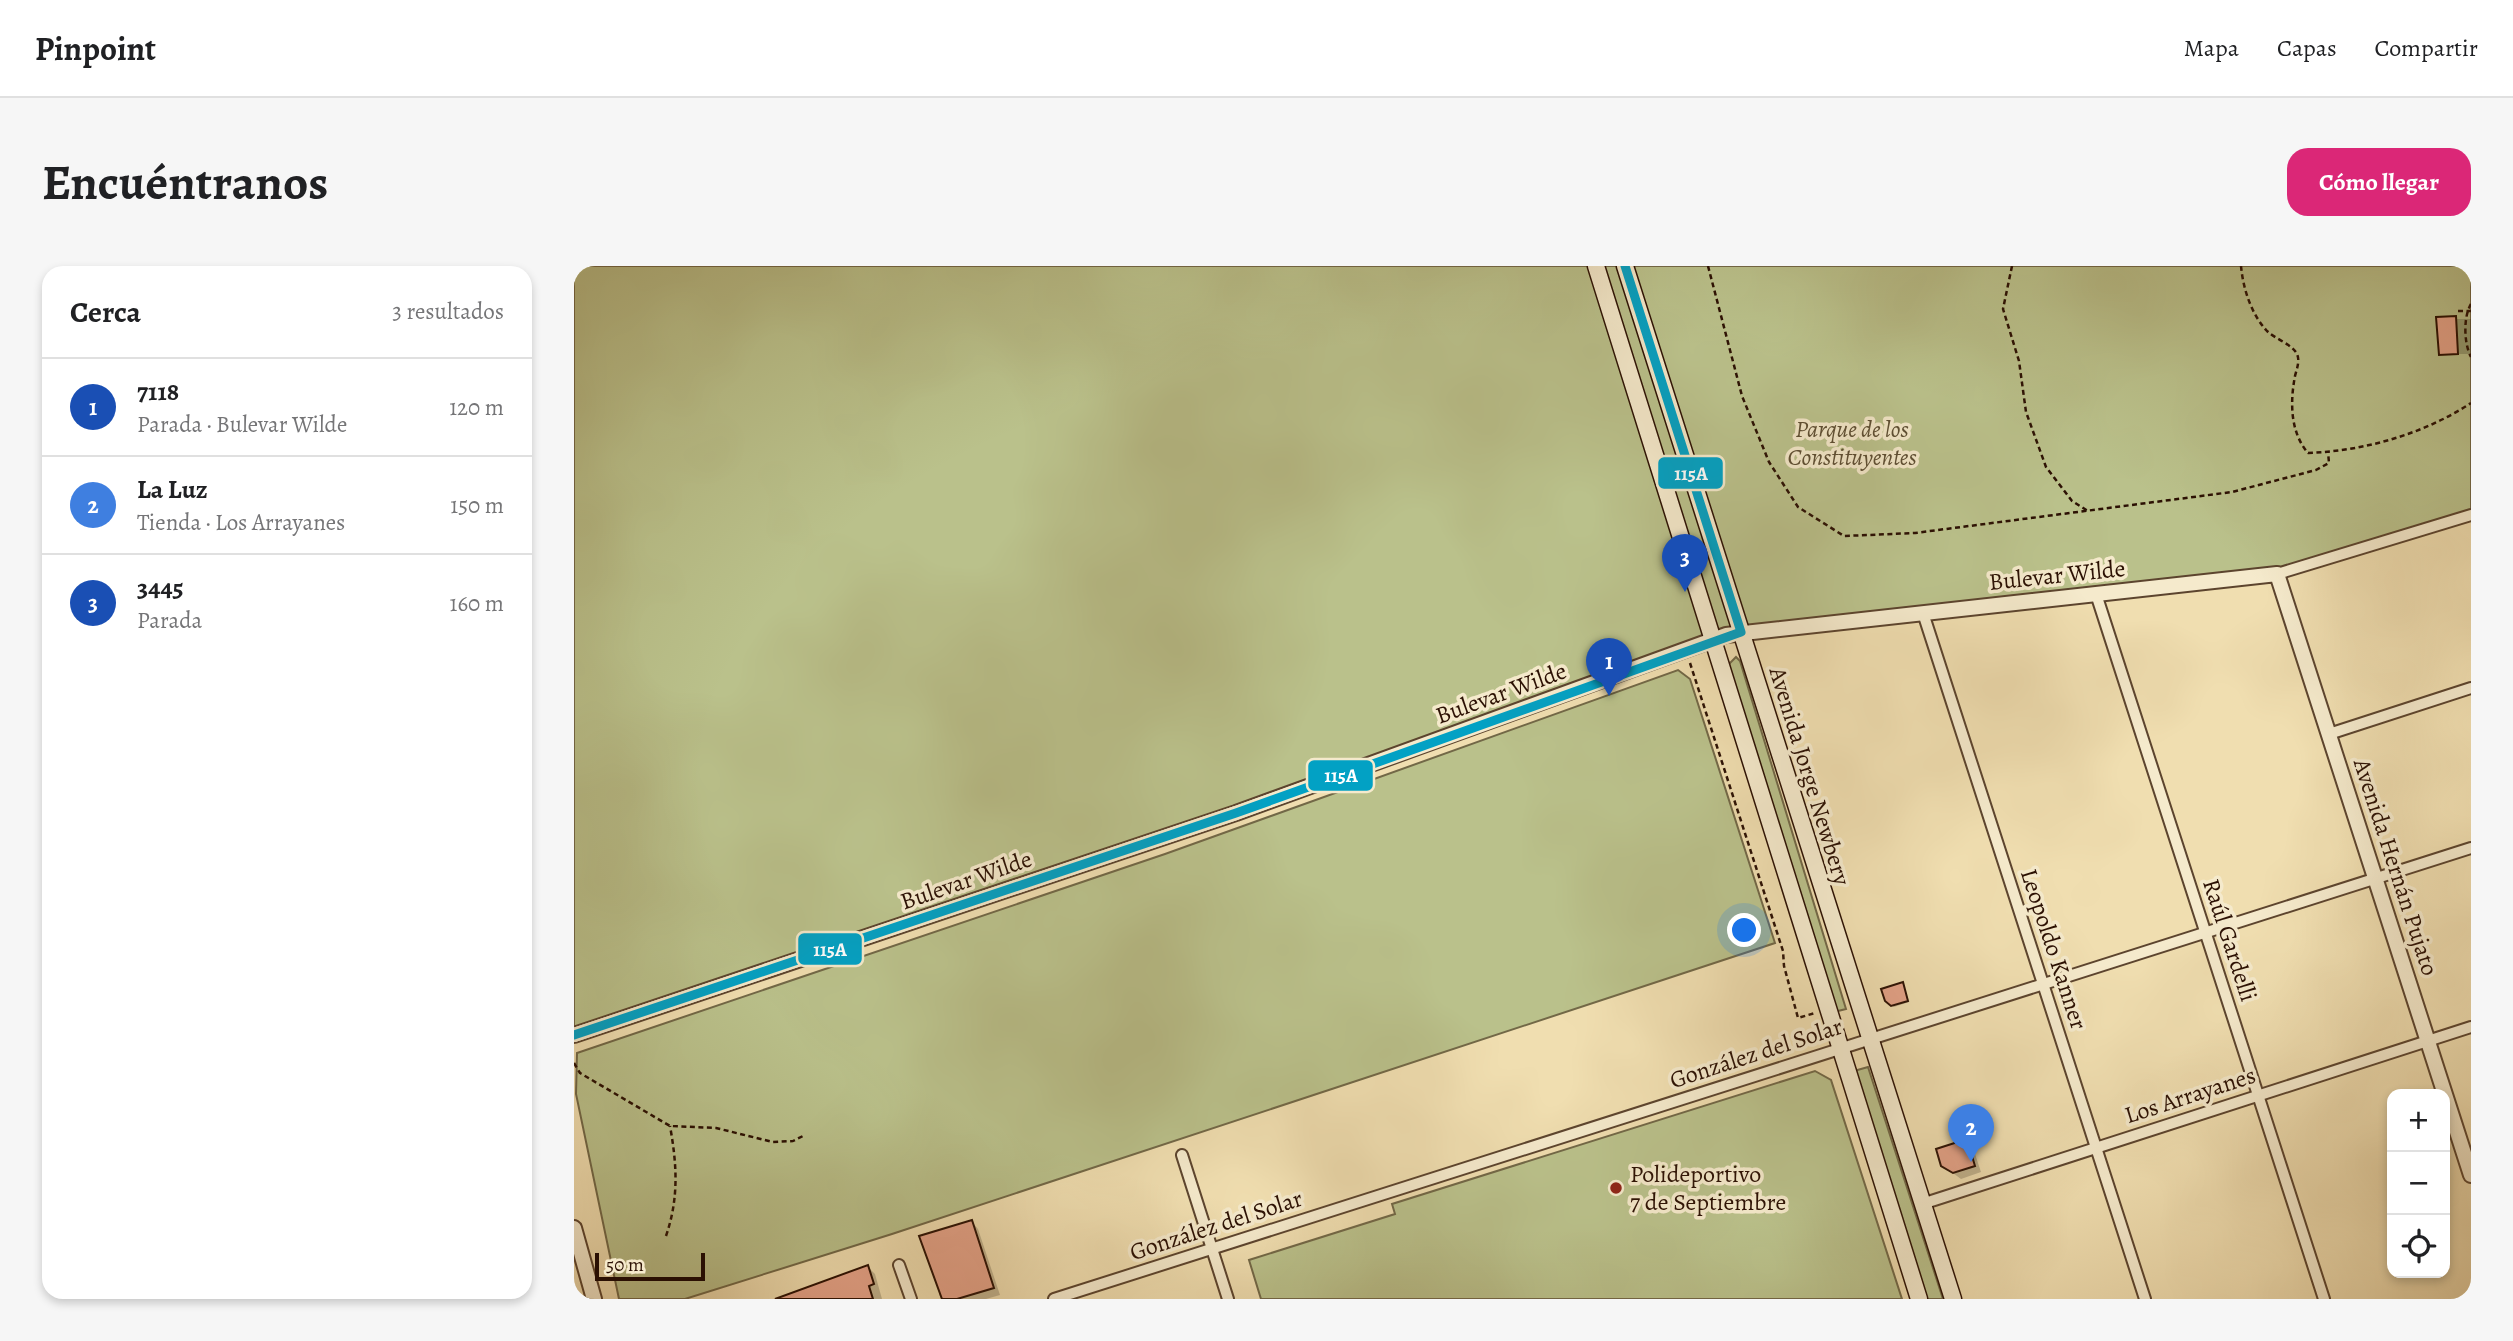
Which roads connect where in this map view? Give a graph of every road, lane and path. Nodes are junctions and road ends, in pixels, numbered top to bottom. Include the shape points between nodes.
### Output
1 (1595, 266) edge
2 (1625, 266) edge
3 (1708, 266) edge
4 (2012, 266) edge
5 (2241, 266) edge
6 (2471, 304) edge
7 (2458, 311) dead end
8 (2469, 311) edge
9 (2471, 357) edge
10 (2471, 403) edge
11 (2328, 453) junction
12 (2088, 511) junction
13 (2471, 515) edge
14 (2277, 574) junction
15 (2096, 594) junction
16 (1923, 613) junction
17 (1741, 632) junction
18 (1712, 640) junction
19 (1689, 660) dead end
20 (2471, 688) edge
21 (2329, 734) junction
22 (2471, 848) edge
23 (2375, 878) junction
24 (2205, 932) junction
25 (2043, 983) junction
26 (1798, 1018) dead end
27 (2471, 1027) edge
28 (574, 1035) edge
29 (1869, 1038) junction
30 (2428, 1040) junction
31 (1838, 1048) junction
32 (574, 1063) edge
33 (2258, 1095) junction
34 (670, 1126) junction
35 (806, 1135) dead end
36 (2096, 1147) junction
37 (1182, 1156) dead end
38 (2471, 1175) edge
39 (1922, 1204) junction
40 (574, 1228) edge
41 (666, 1236) dead end
42 (1212, 1249) junction
43 (899, 1265) dead end
44 (594, 1299) edge
45 (911, 1299) edge
46 (1054, 1299) edge
47 (1228, 1299) edge
48 (1919, 1299) edge
49 (1953, 1299) edge
50 (2145, 1299) edge
51 (2324, 1299) edge

1 - 18 main road
2 - 17 main road, Avenida Jorge Newbery
3 - 12 path via 1742,396 1769,462 1798,507 1832,529 1844,536 1915,533
4 - 12 path via 2003,309 2019,361 2026,412 2046,467 2072,501
5 - 11 path via 2252,309 2267,331 2296,351 2299,361 2292,398 2299,443 2308,453
6 - 8 path
7 - 8 path
8 - 9 path
10 - 11 path via 2399,438
11 - 12 path via 2329,463 2316,470 2232,492
13 - 14 street, Bulevar Wilde
14 - 15 street, Bulevar Wilde
14 - 21 street, Avenida Hernán Pujato
15 - 16 street, Bulevar Wilde
15 - 24 street, Raúl Gardelli
16 - 17 street, Bulevar Wilde
16 - 25 street, Leopoldo Kanner
17 - 18 street, Bulevar Wilde
17 - 29 main road, Avenida Jorge Newbery
18 - 28 street, Bulevar Wilde via 1237,813
18 - 31 main road
19 - 26 path via 1783,951
20 - 21 street
21 - 23 street, Avenida Hernán Pujato
22 - 23 street, González del Solar
23 - 24 street, González del Solar
23 - 30 street, Avenida Hernán Pujato
24 - 25 street, González del Solar
24 - 33 street, Raúl Gardelli
25 - 29 street, González del Solar
25 - 36 street, Leopoldo Kanner
27 - 30 street, Los Arrayanes
29 - 31 street, González del Solar
29 - 39 main road, Avenida Jorge Newbery
30 - 33 street, Los Arrayanes
30 - 38 street, Avenida Hernán Pujato
31 - 42 street, González del Solar
31 - 48 main road
32 - 34 path via 580,1073
33 - 36 street, Los Arrayanes
33 - 51 street, Raúl Gardelli
34 - 35 path via 716,1128 773,1142
34 - 41 path via 678,1167 674,1212
36 - 39 street, Los Arrayanes
36 - 50 street, Leopoldo Kanner
37 - 42 street
39 - 49 main road, Avenida Jorge Newbery
40 - 44 street
42 - 46 street, González del Solar
42 - 47 street
43 - 45 street

